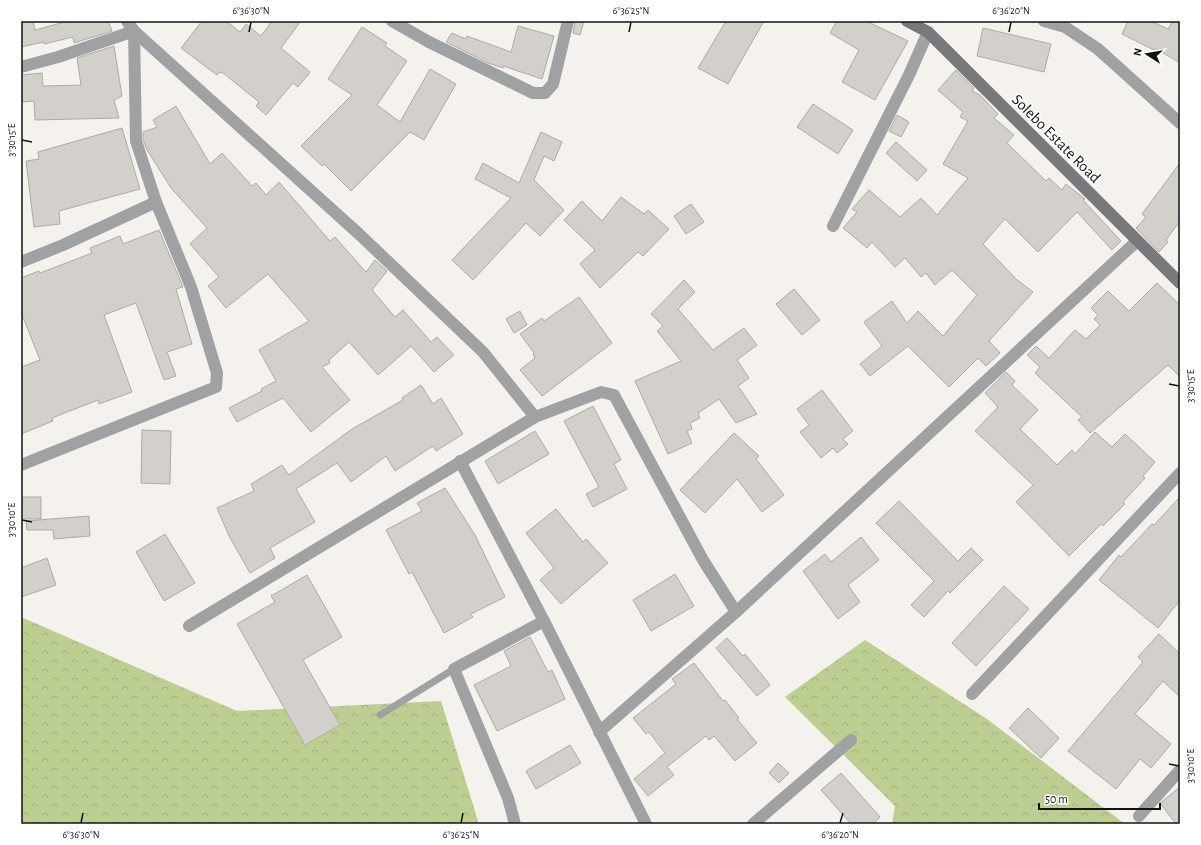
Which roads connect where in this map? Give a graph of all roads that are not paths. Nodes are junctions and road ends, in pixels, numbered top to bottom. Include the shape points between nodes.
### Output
1 (392, 21) edge
2 (568, 21) edge
3 (907, 21) edge
4 (1044, 21) edge
5 (131, 26) edge
6 (928, 32) junction
7 (21, 67) edge
8 (1180, 123) edge
9 (156, 202) junction
10 (833, 226) dead end
11 (1136, 241) junction
12 (21, 262) edge
13 (1180, 283) edge
14 (534, 417) junction
15 (460, 461) junction
16 (21, 465) edge
17 (1180, 473) edge
18 (736, 612) junction
19 (544, 621) junction
20 (189, 626) dead end
21 (454, 669) junction
22 (972, 694) dead end
23 (380, 714) dead end
24 (600, 732) junction
25 (851, 740) dead end
26 (1180, 770) edge
27 (1139, 816) dead end
28 (514, 824) edge
29 (646, 824) edge
30 (753, 824) edge

1 - 2 street via 533,93 545,93 553,84
3 - 6 street, Solebo Estate Road
4 - 8 street via 1065,28 1098,48
5 - 7 street via 58,57
5 - 9 street via 136,141
5 - 14 street via 359,234 483,352
6 - 10 street
6 - 11 street, Solebo Estate Road
9 - 12 street
9 - 16 street via 191,287 216,373 216,387
11 - 13 street, Solebo Estate Road
11 - 18 street
14 - 15 street
14 - 18 street via 601,392 614,395 703,560
15 - 19 street
15 - 20 street
17 - 22 street
18 - 24 street
19 - 21 street
19 - 24 street
21 - 23 lane
21 - 28 street via 508,798
24 - 29 street
25 - 30 street
26 - 27 street

